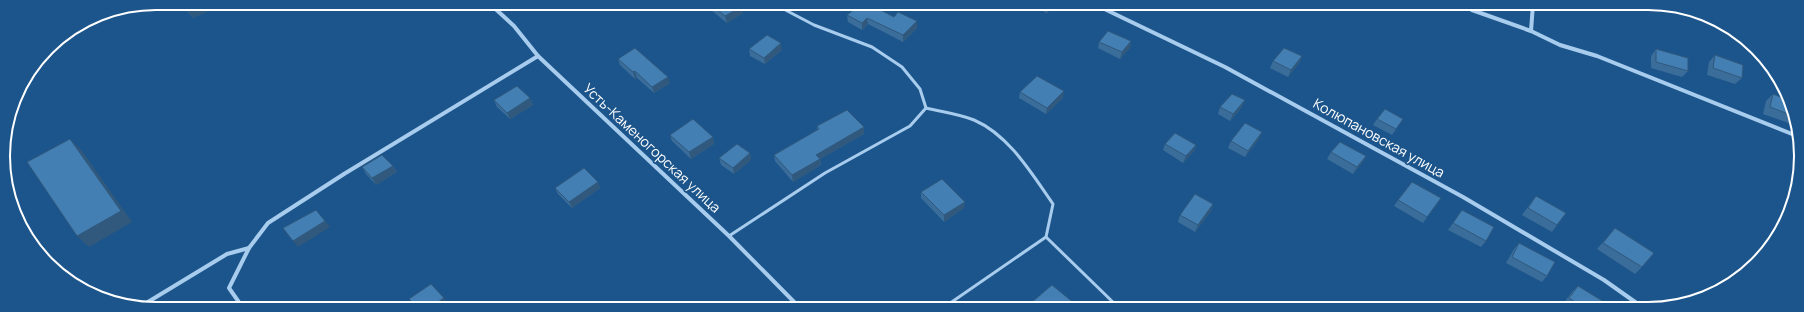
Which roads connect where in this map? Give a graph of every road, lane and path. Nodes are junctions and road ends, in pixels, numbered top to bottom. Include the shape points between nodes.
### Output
1 (497, 10) edge
2 (785, 10) edge
3 (1107, 10) edge
4 (1472, 10) edge
5 (1533, 10) edge
6 (1531, 31) junction
7 (538, 56) junction
8 (926, 108) junction
9 (1792, 134) edge
10 (729, 236) junction
11 (1046, 237) junction
12 (249, 248) junction
13 (148, 302) edge
14 (239, 302) edge
15 (794, 302) edge
16 (952, 302) edge
17 (1113, 302) edge
18 (1635, 302) edge

1 - 7 street, Усть-Каменогорская улица via 514,26
2 - 8 lane via 814,25 872,47 902,67 920,89
3 - 18 street, Колюпановская улица via 1225,66 1463,197 1604,280
4 - 6 street
5 - 6 street
6 - 9 street via 1560,45 1597,56
7 - 10 street, Усть-Каменогорская улица
7 - 12 street via 268,223
8 - 10 lane via 910,126 825,174
8 - 11 lane via 975,120 1003,139 1053,204
10 - 15 street, Усть-Каменогорская улица
11 - 16 lane
11 - 17 lane
12 - 13 street via 227,254
12 - 14 street via 229,288

